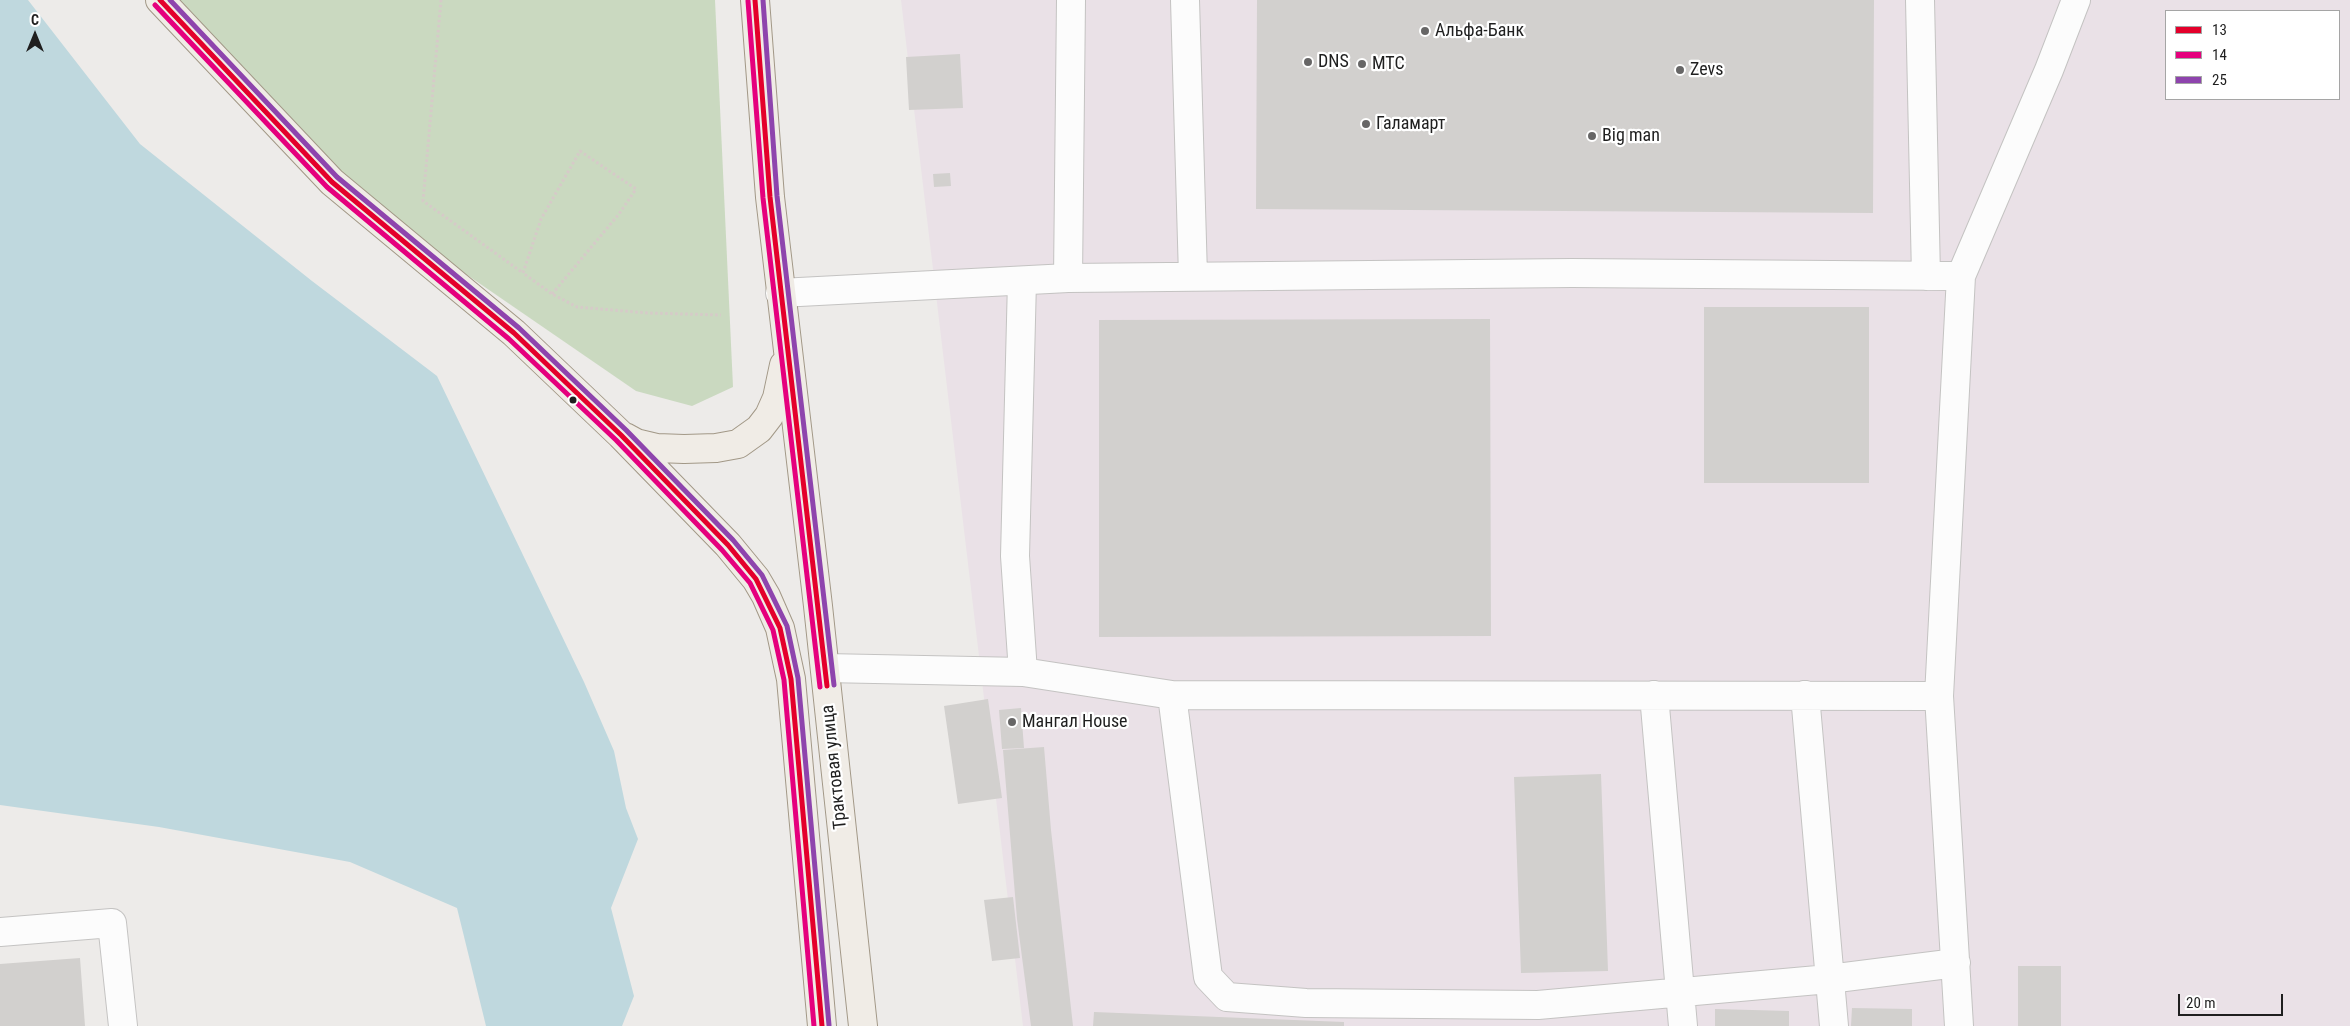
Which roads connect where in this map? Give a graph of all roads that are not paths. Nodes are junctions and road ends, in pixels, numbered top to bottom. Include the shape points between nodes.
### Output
1 (160, 0) edge
2 (754, 0) edge
3 (1071, 0) edge
4 (1185, 0) edge
5 (1920, 0) edge
6 (2076, 0) edge
7 (1193, 276) junction
8 (1926, 276) junction
9 (1961, 276) junction
10 (1068, 278) junction
11 (1022, 281) junction
12 (780, 293) junction
13 (788, 341) junction
14 (621, 435) junction
15 (825, 668) junction
16 (1023, 672) junction
17 (1172, 694) junction
18 (1654, 694) junction
19 (1805, 695) junction
20 (1940, 696) junction
21 (0, 932) edge
22 (1956, 963) junction
23 (1829, 979) junction
24 (1679, 993) junction
25 (123, 1026) edge
26 (822, 1026) edge
27 (863, 1026) edge
28 (1683, 1026) edge
29 (1834, 1026) edge
30 (1959, 1026) edge

1 - 14 main road, Трактовая улица via 332,182 514,334
2 - 12 main road, Трактовая улица
3 - 10 street
4 - 7 street
5 - 8 street
6 - 9 street
7 - 8 street via 1572,273
7 - 10 street
8 - 9 street
9 - 20 street
10 - 11 street
11 - 12 street
11 - 16 street via 1015,556
12 - 13 main road, Трактовая улица
13 - 14 main road via 773,409 764,424 747,439 729,446 684,449 636,443
13 - 15 main road, Трактовая улица
14 - 26 main road, Трактовая улица via 756,579 780,628 791,679
15 - 16 street
15 - 27 main road, Трактовая улица
16 - 17 street
17 - 18 street
17 - 24 street via 1208,977 1227,997 1306,1003 1538,1006
18 - 19 street
18 - 24 street
19 - 20 street
19 - 23 street
20 - 22 street
21 - 25 street via 112,923
22 - 23 street
22 - 30 street
23 - 24 street
23 - 29 street
24 - 28 street

